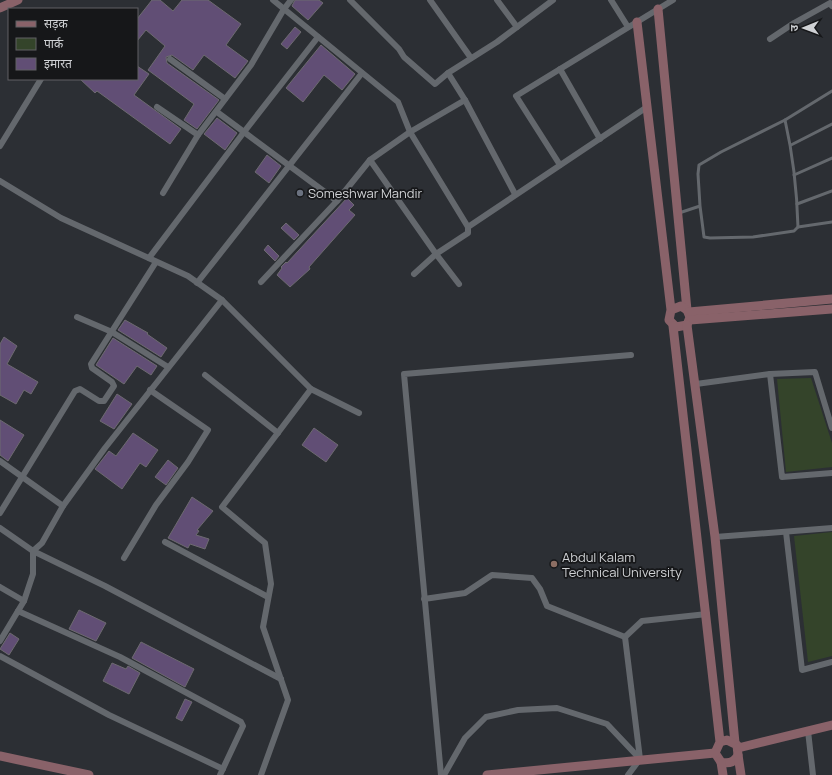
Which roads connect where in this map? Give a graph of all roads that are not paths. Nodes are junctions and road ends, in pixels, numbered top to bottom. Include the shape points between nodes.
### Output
1 (18, 0) edge
2 (273, 0) edge
3 (291, 0) edge
4 (350, 0) edge
5 (361, 0) edge
6 (430, 0) edge
7 (497, 0) edge
8 (553, 0) edge
9 (611, 0) edge
10 (673, 0) edge
11 (831, 3) edge
12 (356, 5) junction
13 (0, 8) edge
14 (284, 9) junction
15 (658, 9) junction
16 (637, 22) junction
17 (517, 27) junction
18 (628, 27) junction
19 (318, 37) junction
20 (770, 39) dead end
21 (471, 58) junction
22 (170, 59) dead end
23 (560, 69) junction
24 (362, 73) junction
25 (448, 73) junction
26 (40, 80) edge
27 (832, 91) edge
28 (225, 99) junction
29 (465, 100) junction
30 (157, 107) dead end
31 (647, 107) junction
32 (217, 112) junction
33 (785, 120) junction
34 (832, 124) edge
35 (244, 132) junction
36 (410, 132) junction
37 (198, 135) junction
38 (600, 139) junction
39 (791, 145) junction
40 (0, 146) edge
41 (832, 158) edge
42 (370, 160) junction
43 (289, 164) junction
44 (560, 165) junction
45 (794, 175) junction
46 (0, 181) edge
47 (832, 191) edge
48 (163, 193) dead end
49 (515, 194) junction
50 (336, 200) junction
51 (797, 204) junction
52 (700, 206) junction
53 (679, 213) junction
54 (832, 222) edge
55 (468, 227) junction
56 (798, 228) junction
57 (436, 254) junction
58 (150, 258) junction
59 (156, 262) junction
60 (414, 274) dead end
61 (261, 282) dead end
62 (197, 283) junction
63 (458, 284) dead end
64 (832, 299) edge
65 (222, 300) junction
66 (832, 309) edge
67 (671, 310) junction
68 (77, 317) dead end
69 (688, 317) junction
70 (673, 326) junction
71 (112, 332) junction
72 (631, 355) dead end
73 (168, 367) junction
74 (770, 374) junction
75 (205, 375) dead end
76 (696, 384) junction
77 (311, 389) junction
78 (150, 390) junction
79 (358, 413) dead end
80 (832, 428) edge
81 (278, 433) junction
82 (0, 461) edge
83 (832, 473) edge
84 (22, 477) junction
85 (63, 506) junction
86 (0, 513) edge
87 (0, 528) edge
88 (832, 528) edge
89 (786, 532) junction
90 (715, 537) junction
91 (165, 542) dead end
92 (33, 551) junction
93 (124, 558) dead end
94 (0, 587) edge
95 (268, 598) junction
96 (424, 599) junction
97 (24, 601) junction
98 (18, 611) junction
99 (706, 614) junction
100 (625, 636) junction
101 (0, 641) edge
102 (0, 656) edge
103 (832, 662) edge
104 (281, 679) junction
105 (832, 725) edge
106 (808, 731) junction
107 (720, 742) junction
108 (737, 749) junction
109 (715, 752) junction
110 (0, 756) edge
111 (640, 759) junction
112 (722, 762) junction
113 (223, 769) junction
114 (83, 774) edge
115 (220, 775) edge
116 (261, 775) edge
117 (441, 775) edge
118 (444, 775) edge
119 (487, 775) edge
120 (628, 775) edge
121 (723, 775) edge
122 (741, 775) edge
123 (813, 775) edge

1 - 13 street
2 - 14 street
3 - 14 street
4 - 12 street
5 - 12 street
6 - 21 street
7 - 17 street
8 - 17 street
9 - 18 street
10 - 15 street
11 - 20 street
12 - 25 street via 404,57 435,84
14 - 19 street
14 - 28 street via 251,65
15 - 16 street
15 - 53 street
16 - 18 street
16 - 31 street
17 - 21 street
18 - 23 street
19 - 24 street
19 - 35 street
21 - 25 street
22 - 28 street
23 - 38 street
23 - 44 street via 516,96
24 - 36 street via 398,102
24 - 43 street
25 - 29 street
26 - 40 street
27 - 33 lane
28 - 32 street
29 - 36 street
29 - 49 street
30 - 37 street
31 - 38 street
31 - 67 street
32 - 35 street
32 - 37 street
33 - 39 lane
33 - 52 lane via 699,165
34 - 39 lane
35 - 43 street
35 - 58 street
36 - 42 street
36 - 55 street
37 - 48 street
38 - 44 street
39 - 45 lane
41 - 45 lane
42 - 50 street
42 - 57 street
43 - 50 street
43 - 62 street
44 - 49 street
45 - 51 lane
46 - 58 street via 61,218
47 - 51 lane
49 - 55 street
50 - 61 street
51 - 56 lane
52 - 53 lane
52 - 56 lane via 704,237 753,237 794,231
53 - 69 street
54 - 56 lane
55 - 57 street via 468,233
57 - 60 street
57 - 63 street
58 - 59 street
59 - 62 street via 188,276
59 - 71 street
62 - 65 street
64 - 69 street
65 - 73 street
65 - 77 street
66 - 69 street
67 - 69 street via 677,306
67 - 70 street via 669,320
68 - 71 street
69 - 70 street via 680,328
69 - 76 street
70 - 99 street
71 - 73 street
71 - 84 street via 91,364 92,368 114,386 104,401 99,402 80,389 75,391
72 - 96 street via 404,374
73 - 78 street
74 - 76 street
74 - 80 street via 815,372
74 - 83 street via 782,477
75 - 81 street
76 - 90 street
77 - 79 street
77 - 81 street
78 - 85 street
78 - 93 street via 208,430 156,505
81 - 95 street via 222,507 264,544 271,584
82 - 84 street
84 - 85 street
84 - 86 street
85 - 92 street via 42,543
87 - 92 street
88 - 89 street
89 - 90 street
89 - 103 street via 802,670
90 - 108 street
91 - 95 street
92 - 97 street via 32,574
92 - 104 street
94 - 97 street
95 - 104 street via 263,627
96 - 100 street via 465,593 492,576 532,578 547,606
96 - 117 street
97 - 98 street
98 - 101 street
98 - 113 street via 120,657 241,722 243,726
99 - 100 street via 642,621
99 - 107 street
100 - 111 street
102 - 113 street via 109,715
104 - 116 street via 288,700
105 - 106 street
106 - 108 street
106 - 123 street
107 - 108 street via 727,740
107 - 109 street
108 - 112 street via 732,762
108 - 122 street
109 - 111 street
109 - 112 street
110 - 114 street
111 - 118 street via 607,724 557,708 518,710 486,717 465,738
111 - 119 street
111 - 120 street
112 - 121 street
113 - 115 street

